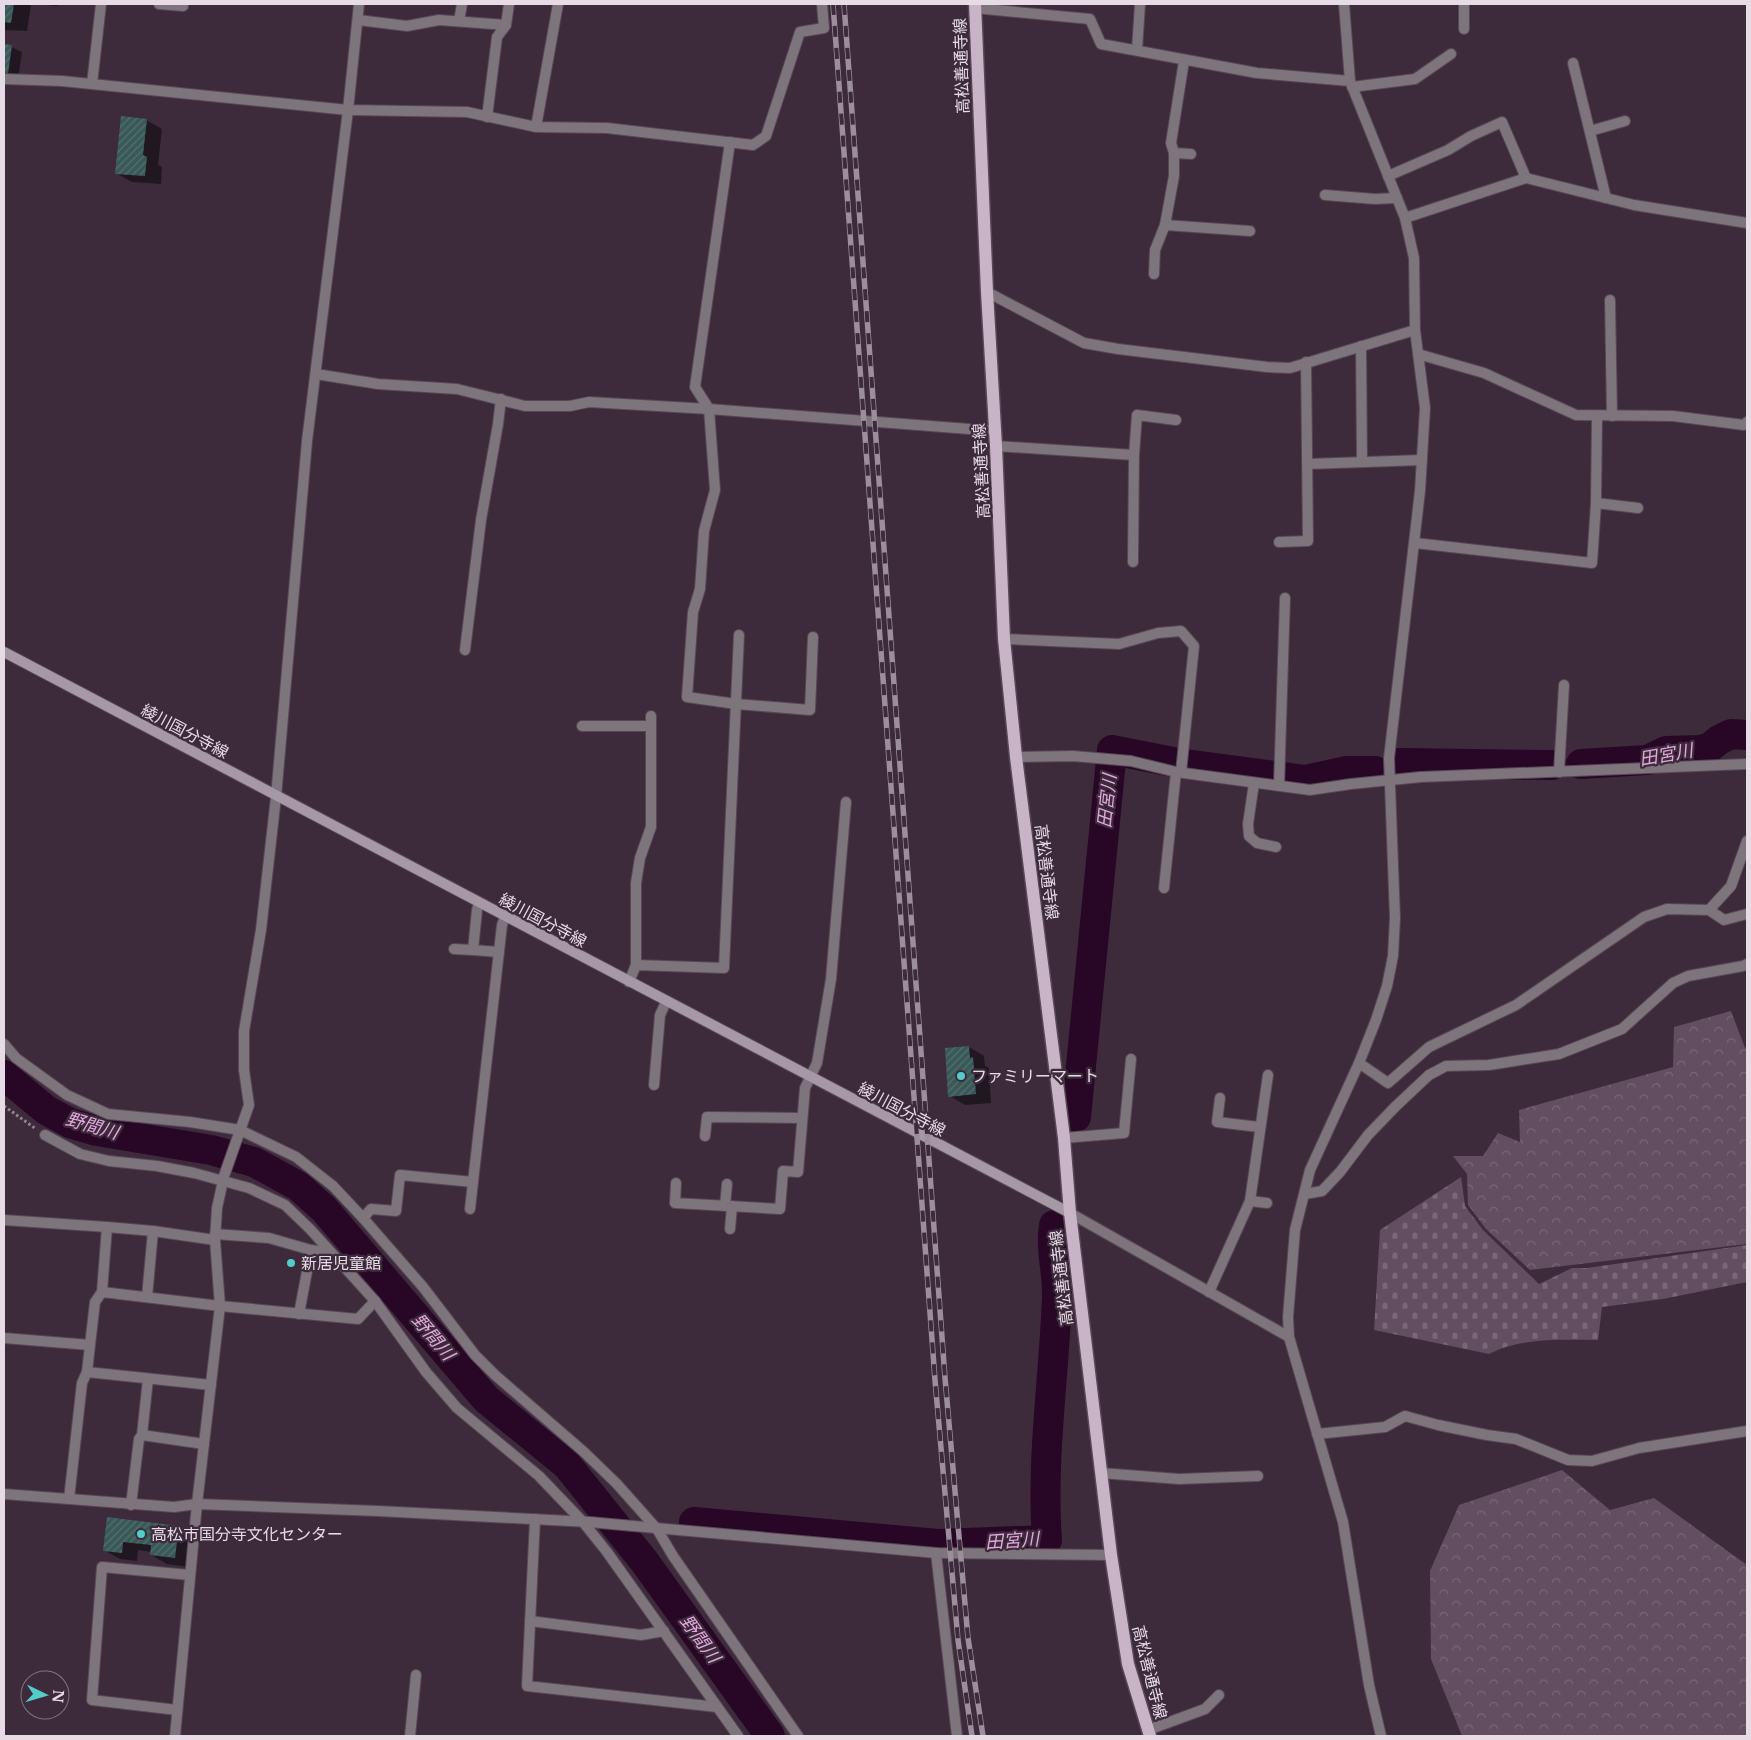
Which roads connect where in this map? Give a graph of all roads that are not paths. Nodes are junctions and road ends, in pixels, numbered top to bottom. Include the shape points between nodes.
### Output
1 (101, 4) edge
2 (160, 4) edge
3 (359, 4) edge
4 (462, 4) edge
5 (509, 4) edge
6 (558, 4) edge
7 (822, 4) edge
8 (1140, 4) edge
9 (1344, 4) edge
10 (1464, 4) edge
11 (183, 6) dead end
12 (975, 6) edge
13 (358, 20) junction
14 (459, 21) junction
15 (506, 26) junction
16 (1464, 29) dead end
17 (1137, 50) junction
18 (1451, 54) dead end
19 (1184, 60) junction
20 (1573, 63) dead end
21 (4, 80) edge
22 (92, 84) junction
23 (1351, 84) junction
24 (348, 110) junction
25 (487, 117) junction
26 (1625, 120) dead end
27 (536, 127) junction
28 (1590, 131) junction
29 (730, 142) junction
30 (1174, 153) junction
31 (1191, 154) dead end
32 (1388, 176) junction
33 (1526, 178) junction
34 (1325, 195) dead end
35 (1397, 198) junction
36 (1606, 198) junction
37 (1405, 218) junction
38 (1747, 222) edge
39 (1165, 225) junction
40 (1250, 231) dead end
41 (1154, 274) dead end
42 (986, 292) junction
43 (1610, 300) dead end
44 (1415, 330) junction
45 (1361, 346) junction
46 (1418, 354) junction
47 (1306, 362) junction
48 (316, 374) junction
49 (501, 399) junction
50 (709, 408) junction
51 (1612, 416) junction
52 (1597, 417) junction
53 (1176, 420) dead end
54 (1747, 422) edge
55 (995, 431) junction
56 (996, 446) junction
57 (1134, 455) junction
58 (1422, 460) junction
59 (1362, 462) junction
60 (1308, 464) junction
61 (1596, 503) junction
62 (1638, 508) dead end
63 (1279, 542) dead end
64 (1415, 543) junction
65 (1133, 562) dead end
66 (1285, 598) dead end
67 (739, 635) dead end
68 (813, 636) dead end
69 (1004, 640) junction
70 (465, 650) dead end
71 (4, 652) edge
72 (1564, 685) dead end
73 (736, 704) junction
74 (582, 726) dead end
75 (1016, 757) junction
76 (1747, 764) edge
77 (1179, 772) junction
78 (1560, 772) junction
79 (1389, 780) junction
80 (1254, 783) junction
81 (1279, 786) junction
82 (276, 797) junction
83 (846, 802) dead end
84 (1747, 841) edge
85 (1276, 847) dead end
86 (1164, 888) dead end
87 (479, 904) junction
88 (1709, 910) junction
89 (1747, 914) edge
90 (505, 917) junction
91 (454, 949) dead end
92 (473, 950) junction
93 (499, 952) junction
94 (1747, 964) edge
95 (636, 965) junction
96 (629, 982) junction
97 (666, 1002) junction
98 (4, 1044) edge
99 (1131, 1059) dead end
100 (1359, 1063) junction
101 (1268, 1075) dead end
102 (810, 1077) junction
103 (654, 1085) dead end
104 (1220, 1098) dead end
105 (802, 1118) junction
106 (1259, 1127) junction
107 (239, 1133) junction
108 (45, 1135) road end
109 (705, 1136) dead end
110 (1064, 1138) junction
111 (224, 1178) junction
112 (473, 1182) junction
113 (676, 1183) dead end
114 (727, 1184) dead end
115 (1305, 1194) junction
116 (1250, 1201) junction
117 (1267, 1203) dead end
118 (729, 1206) junction
119 (470, 1209) dead end
120 (1070, 1213) junction
121 (363, 1218) junction
122 (4, 1220) edge
123 (107, 1227) junction
124 (730, 1229) dead end
125 (153, 1231) junction
126 (215, 1237) junction
127 (311, 1250) junction
128 (331, 1253) junction
129 (102, 1292) junction
130 (1209, 1292) junction
131 (147, 1297) junction
132 (375, 1301) junction
133 (220, 1306) junction
134 (299, 1314) junction
135 (1289, 1337) junction
136 (4, 1338) edge
137 (90, 1345) junction
138 (87, 1372) junction
139 (148, 1379) junction
140 (211, 1385) junction
141 (1747, 1432) edge
142 (1317, 1434) junction
143 (142, 1435) junction
144 (204, 1444) junction
145 (1101, 1473) junction
146 (1258, 1476) dead end
147 (4, 1494) edge
148 (69, 1499) junction
149 (197, 1504) junction
150 (131, 1505) junction
151 (535, 1519) junction
152 (586, 1522) junction
153 (653, 1528) junction
154 (936, 1553) junction
155 (1111, 1555) junction
156 (190, 1575) junction
157 (530, 1621) junction
158 (664, 1631) junction
159 (416, 1675) dead end
160 (1219, 1694) dead end
161 (717, 1707) junction
162 (177, 1710) junction
163 (1149, 1733) edge
164 (175, 1736) edge
165 (410, 1736) edge
166 (738, 1736) edge
167 (798, 1736) edge
168 (957, 1736) edge
169 (1380, 1736) edge

1 - 22 street
2 - 11 street
3 - 13 street
4 - 14 street
5 - 15 street
6 - 27 street
7 - 29 street via 824,28 800,32 766,136 752,145
8 - 17 street
9 - 23 street
10 - 16 street
12 - 17 street via 1090,19 1101,44
12 - 42 main road, 高松善通寺線
13 - 14 street via 407,26 439,20
13 - 24 street
14 - 15 street
15 - 25 street via 497,37
17 - 19 street
18 - 23 street via 1415,79
19 - 23 street
19 - 30 street via 1171,142
20 - 28 street
21 - 22 street
22 - 24 street
23 - 32 street
24 - 25 street via 467,112
24 - 48 street
25 - 27 street
26 - 28 street
27 - 29 street via 607,128
28 - 36 street
29 - 50 street via 695,387
30 - 31 street
30 - 39 street via 1174,176
32 - 33 street via 1502,122
32 - 35 street
33 - 36 street
33 - 37 street
34 - 35 street
35 - 37 street
36 - 38 street
37 - 44 street via 1414,258
39 - 40 street
39 - 41 street via 1155,250
42 - 47 street via 1084,343 1267,367 1290,368
42 - 55 main road, 高松善通寺線
43 - 51 street
44 - 45 street
44 - 46 street
45 - 47 street
45 - 59 street
46 - 52 street via 1484,373 1576,415
46 - 58 street via 1425,408
47 - 60 street
48 - 49 street via 378,384 457,389
48 - 82 street via 307,441
49 - 50 street via 525,406 570,406 589,402
49 - 70 street via 481,520
50 - 55 street
50 - 73 street via 715,490 704,530 700,589 693,612 687,697
51 - 52 street
51 - 54 street via 1674,416
52 - 61 street
53 - 57 street via 1137,416
55 - 56 main road, 高松善通寺線
56 - 57 street
56 - 69 main road, 高松善通寺線
57 - 65 street
58 - 59 street
58 - 64 street
59 - 60 street
60 - 63 street via 1308,541
61 - 62 street
61 - 64 street via 1592,563
64 - 79 street
66 - 81 street
67 - 73 street
68 - 73 street via 810,710
69 - 75 main road, 高松善通寺線
69 - 77 street via 1119,644 1158,633 1181,631 1194,646
71 - 82 main road, 綾川国分寺線
72 - 78 street
73 - 95 street via 724,968
74 - 95 street via 651,721 651,827 640,858 636,883
75 - 77 street via 1117,759
75 - 110 main road, 高松善通寺線
76 - 78 street
77 - 80 street
77 - 86 street
78 - 79 street
79 - 81 street via 1310,790
79 - 100 street via 1395,918 1393,956 1387,986
80 - 81 street
80 - 85 street via 1249,836 1257,843
82 - 87 main road, 綾川国分寺線
82 - 107 street via 261,930 244,1031 244,1070 249,1105
83 - 102 street via 832,979 816,1063
84 - 88 street via 1731,886
87 - 90 main road, 綾川国分寺線
87 - 92 street
88 - 89 street via 1724,920
88 - 100 street via 1667,909 1644,917 1516,1005 1429,1047 1388,1083
90 - 93 street
90 - 96 main road, 綾川国分寺線
91 - 92 street
92 - 93 street
93 - 112 street
94 - 115 street via 1688,976 1673,983 1622,1029 1559,1054 1489,1065 1446,1066 1429,1075 1396,1106 1322,1191
95 - 96 street
96 - 97 main road, 綾川国分寺線
97 - 102 main road, 綾川国分寺線
97 - 103 street via 660,1015
98 - 107 street via 16,1058 66,1095 108,1114 190,1122
99 - 110 street via 1124,1133
100 - 115 street via 1310,1170
101 - 106 street
102 - 105 street via 805,1088
102 - 120 main road, 綾川国分寺線
104 - 106 street via 1217,1122
105 - 109 street via 706,1117
105 - 118 street via 798,1172 783,1171 780,1209
106 - 116 street
107 - 111 street
107 - 121 street via 296,1157 334,1186
108 - 111 street via 80,1154 109,1161
110 - 120 main road, 高松善通寺線
111 - 126 street
111 - 128 street via 285,1205
112 - 119 street
112 - 121 street via 400,1175 396,1210 371,1209
113 - 118 street via 676,1203
114 - 118 street
115 - 135 street via 1295,1230
116 - 117 street
116 - 130 street
118 - 124 street
120 - 130 street
120 - 145 main road, 高松善通寺線
121 - 153 street via 423,1287 475,1355 584,1452
122 - 123 street
123 - 125 street
123 - 129 street
125 - 126 street
125 - 131 street
126 - 127 street via 269,1238
126 - 133 street
127 - 128 street
127 - 134 street
128 - 132 street
129 - 131 street
129 - 137 street via 95,1302
130 - 135 street
131 - 133 street
132 - 134 street via 358,1318
132 - 152 street via 426,1372 457,1408 539,1476
133 - 134 street
133 - 140 street
135 - 142 street
136 - 137 street
137 - 138 street
138 - 139 street
138 - 148 street via 82,1383
139 - 140 street
139 - 143 street
140 - 144 street
141 - 142 street via 1639,1448 1592,1461 1568,1460 1516,1439 1405,1416 1385,1427
142 - 169 street via 1343,1522
143 - 144 street
143 - 150 street
144 - 149 street
145 - 146 street via 1179,1479
145 - 155 main road, 高松善通寺線
147 - 148 street
148 - 150 street
149 - 150 street via 174,1507
149 - 151 street
149 - 156 street
151 - 152 street
151 - 157 street
152 - 153 street
152 - 158 street
153 - 154 street
153 - 167 street
154 - 155 street
154 - 168 street
155 - 163 main road, 高松善通寺線 via 1128,1664
156 - 162 street
156 - 162 street via 102,1568 92,1700
157 - 158 street via 641,1635
157 - 161 street via 527,1686
158 - 161 street
159 - 165 street
160 - 163 street via 1205,1709
161 - 166 street
162 - 164 street

